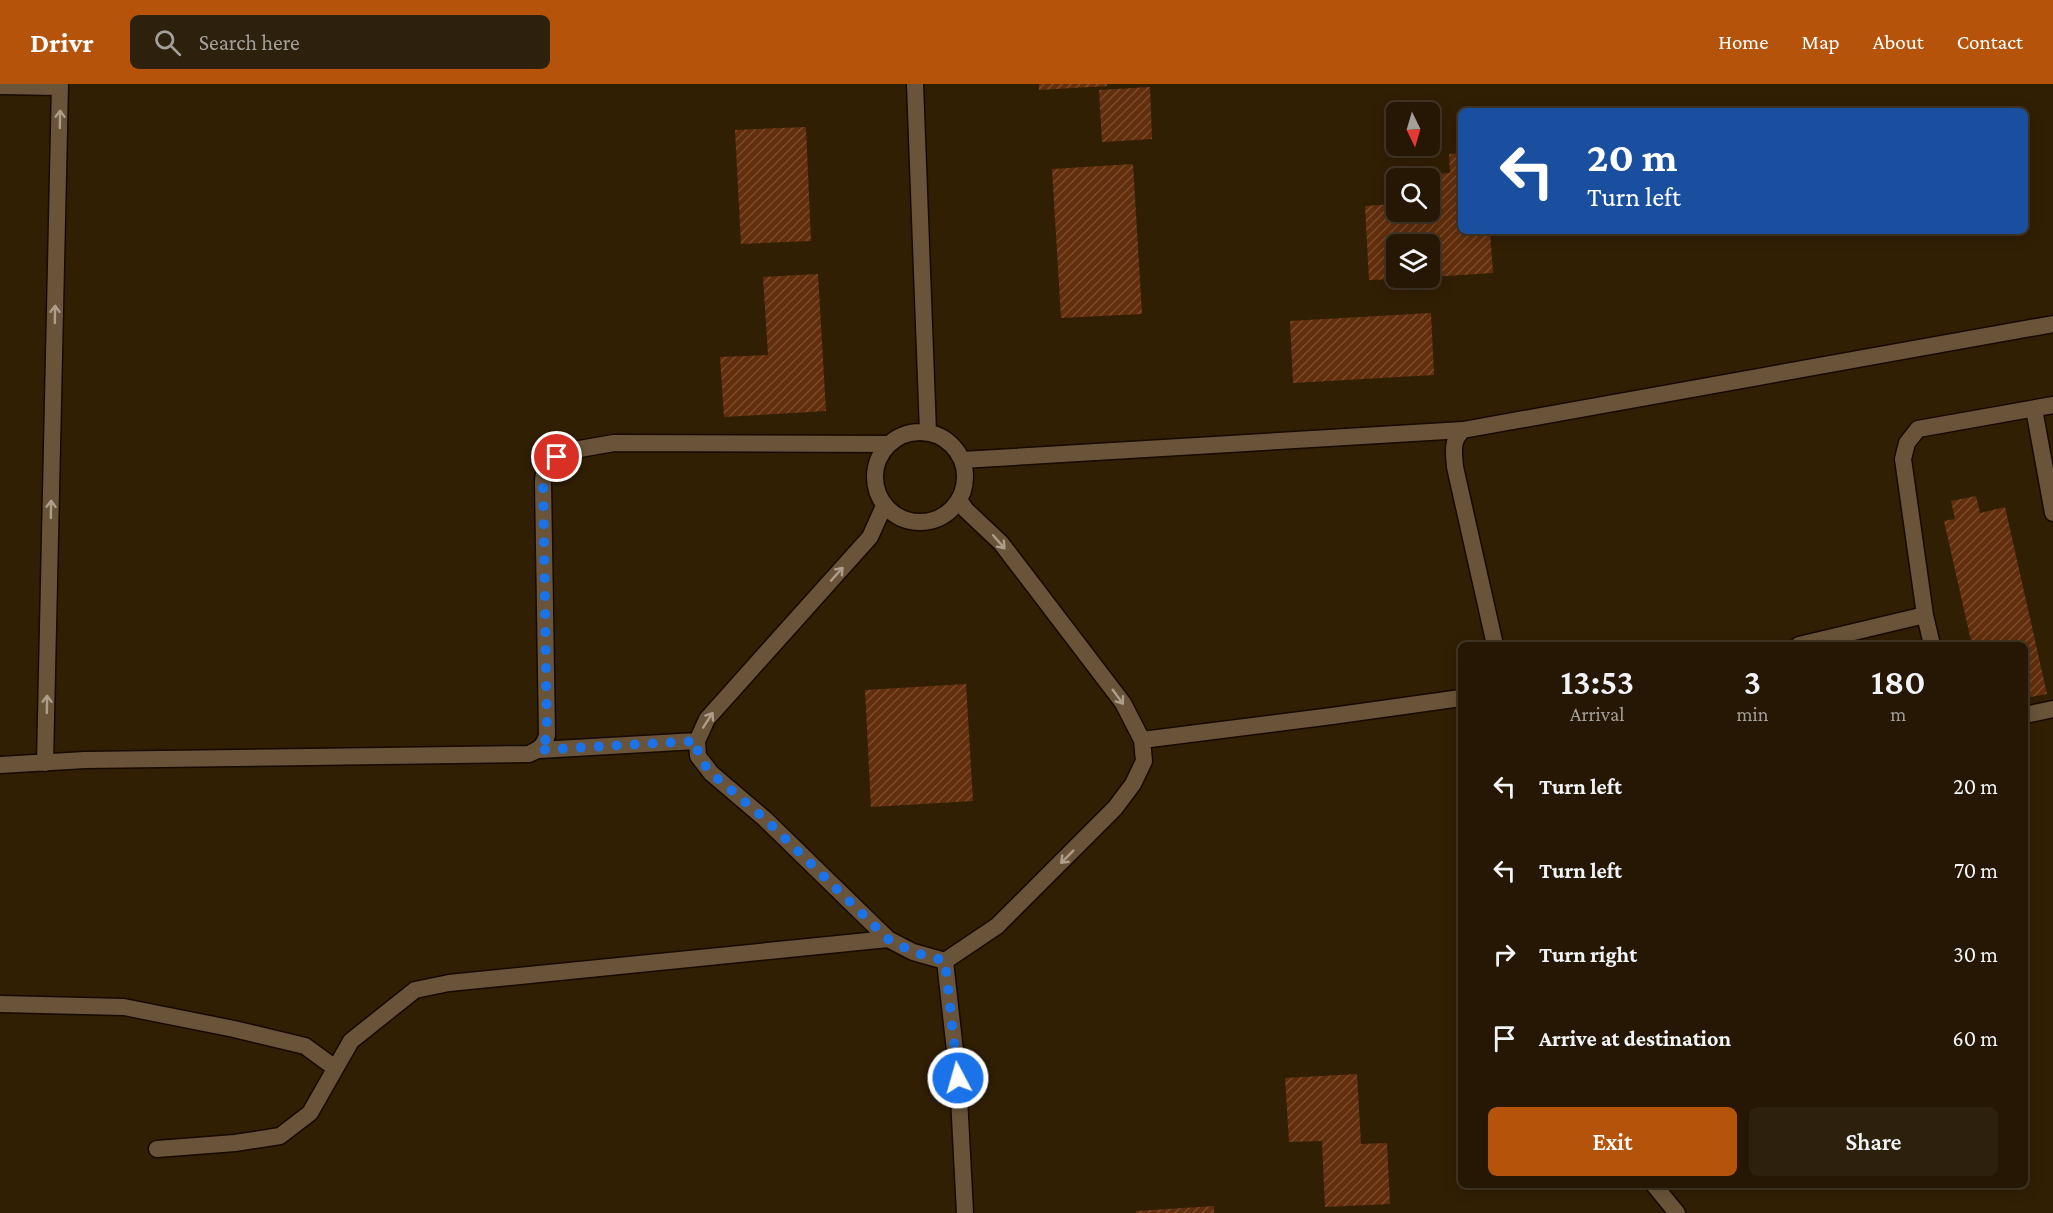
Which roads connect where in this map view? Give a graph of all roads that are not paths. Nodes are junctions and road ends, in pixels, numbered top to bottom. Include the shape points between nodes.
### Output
1 (915, 84) edge
2 (0, 86) edge
3 (60, 86) edge
4 (2053, 324) edge
5 (2053, 405) edge
6 (2034, 409) junction
7 (1463, 430) junction
8 (928, 432) junction
9 (888, 444) junction
10 (962, 460) junction
11 (960, 500) junction
12 (884, 506) junction
13 (2053, 513) edge
14 (1925, 615) junction
15 (1494, 642) edge
16 (1812, 642) edge
17 (1931, 642) edge
18 (1458, 698) edge
19 (2053, 709) edge
20 (2028, 714) edge
21 (1143, 740) junction
22 (697, 741) junction
23 (539, 750) junction
24 (45, 763) junction
25 (0, 765) edge
26 (888, 939) junction
27 (945, 961) junction
28 (0, 1004) edge
29 (335, 1068) junction
30 (157, 1149) dead end
31 (1656, 1188) edge
32 (965, 1213) edge
33 (1677, 1213) edge

1 - 8 lane
2 - 3 lane
24 -> 3 lane
4 - 7 lane
5 - 6 lane
6 - 13 lane
6 - 14 lane via 1918,429 1907,443 1903,459
7 - 10 lane
7 - 15 lane via 1454,443 1455,467
8 - 9 lane via 912,433
8 - 10 lane via 943,437
9 - 12 lane via 877,462 874,477
9 - 23 lane via 614,443 568,451 549,463 543,482 547,735
10 - 11 lane via 966,473
11 - 12 lane via 943,517 922,522 911,522
11 -> 21 lane via 1001,543 1072,636 1123,703
22 -> 12 lane via 707,719 870,537
14 - 16 lane
14 - 17 lane
18 - 21 lane
19 - 20 lane
21 -> 27 lane via 1144,761 1115,808 997,927
22 - 23 lane
22 - 26 lane via 698,756 711,773 765,819
23 - 24 lane via 516,755
24 - 25 lane
26 - 27 lane via 913,952
26 - 29 lane via 449,983 414,990 351,1041
27 - 32 lane via 958,1078
28 - 29 lane via 124,1007 305,1046
29 - 30 lane via 310,1113 280,1136
31 - 33 lane

